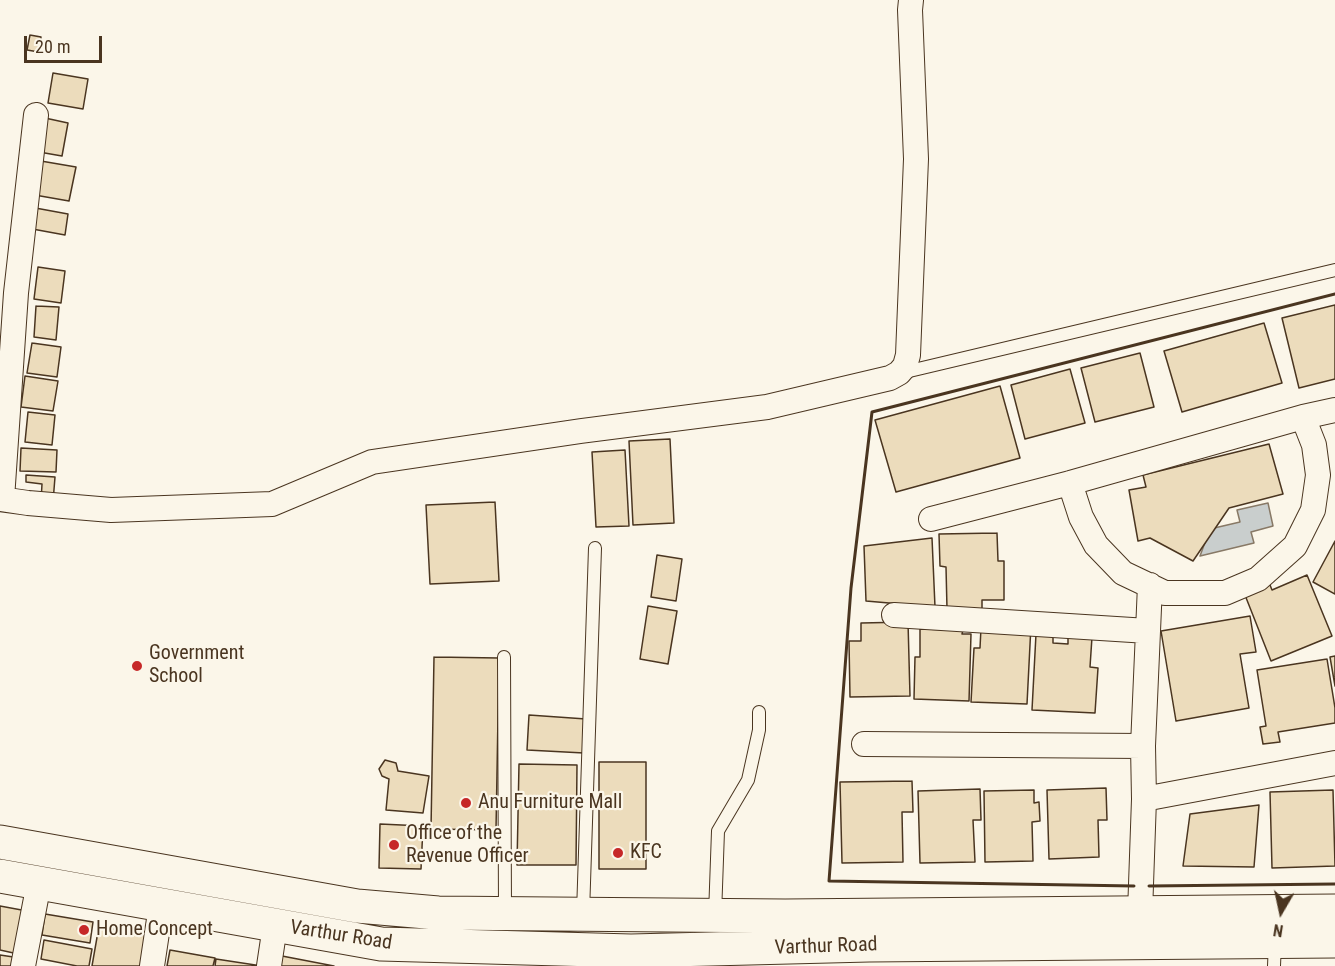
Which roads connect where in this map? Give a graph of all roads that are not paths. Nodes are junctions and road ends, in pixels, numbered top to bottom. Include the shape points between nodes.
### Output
1 (911, 0) edge
2 (36, 115) dead end
3 (1335, 270) edge
4 (899, 373) junction
5 (1335, 410) edge
6 (1303, 417) junction
7 (1070, 483) junction
8 (1, 499) edge
9 (931, 519) dead end
10 (595, 548) dead end
11 (1150, 585) junction
12 (894, 615) dead end
13 (1148, 631) junction
14 (504, 657) dead end
15 (759, 712) dead end
16 (864, 744) dead end
17 (1143, 746) junction
18 (1335, 763) edge
19 (1144, 799) junction
20 (0, 842) edge
21 (0, 876) edge
22 (39, 883) junction
23 (161, 906) junction
24 (1335, 911) edge
25 (505, 913) junction
26 (1140, 913) junction
27 (583, 914) junction
28 (715, 916) junction
29 (784, 916) junction
30 (275, 926) junction
31 (1335, 941) edge
32 (1275, 954) edge
33 (783, 957) edge
34 (597, 958) edge
35 (631, 958) edge
36 (23, 966) edge
37 (152, 966) edge
38 (269, 966) edge

1 - 4 street via 915,182 909,355
2 - 8 street via 15,293
3 - 4 lane
4 - 8 street via 767,407 372,462 272,504 111,510
5 - 6 street
6 - 7 street
6 - 11 street via 1314,445 1318,475 1313,510 1295,546 1258,579 1225,593 1166,593
7 - 9 street
7 - 11 street via 1081,517 1096,545 1123,573
10 - 27 lane
11 - 13 street
12 - 13 street
13 - 17 street
14 - 25 lane
15 - 28 lane via 748,780 718,831
16 - 17 street
17 - 19 street
18 - 19 street
19 - 26 street
20 - 25 main road, Varthur Road via 357,906 438,913
21 - 22 main road, Varthur Road
22 - 23 main road, Varthur Road
22 - 36 street
23 - 30 main road, Varthur Road
23 - 37 street
24 - 26 main road, Varthur Road
25 - 27 main road, Varthur Road
26 - 29 main road, Varthur Road
27 - 28 main road, Varthur Road
28 - 29 main road, Varthur Road
29 - 33 street
30 - 34 main road, Varthur Road via 438,951
30 - 38 street
31 - 32 main road, Varthur Road
32 - 33 main road, Varthur Road via 868,945
33 - 35 main road, Varthur Road
34 - 35 main road, Varthur Road

